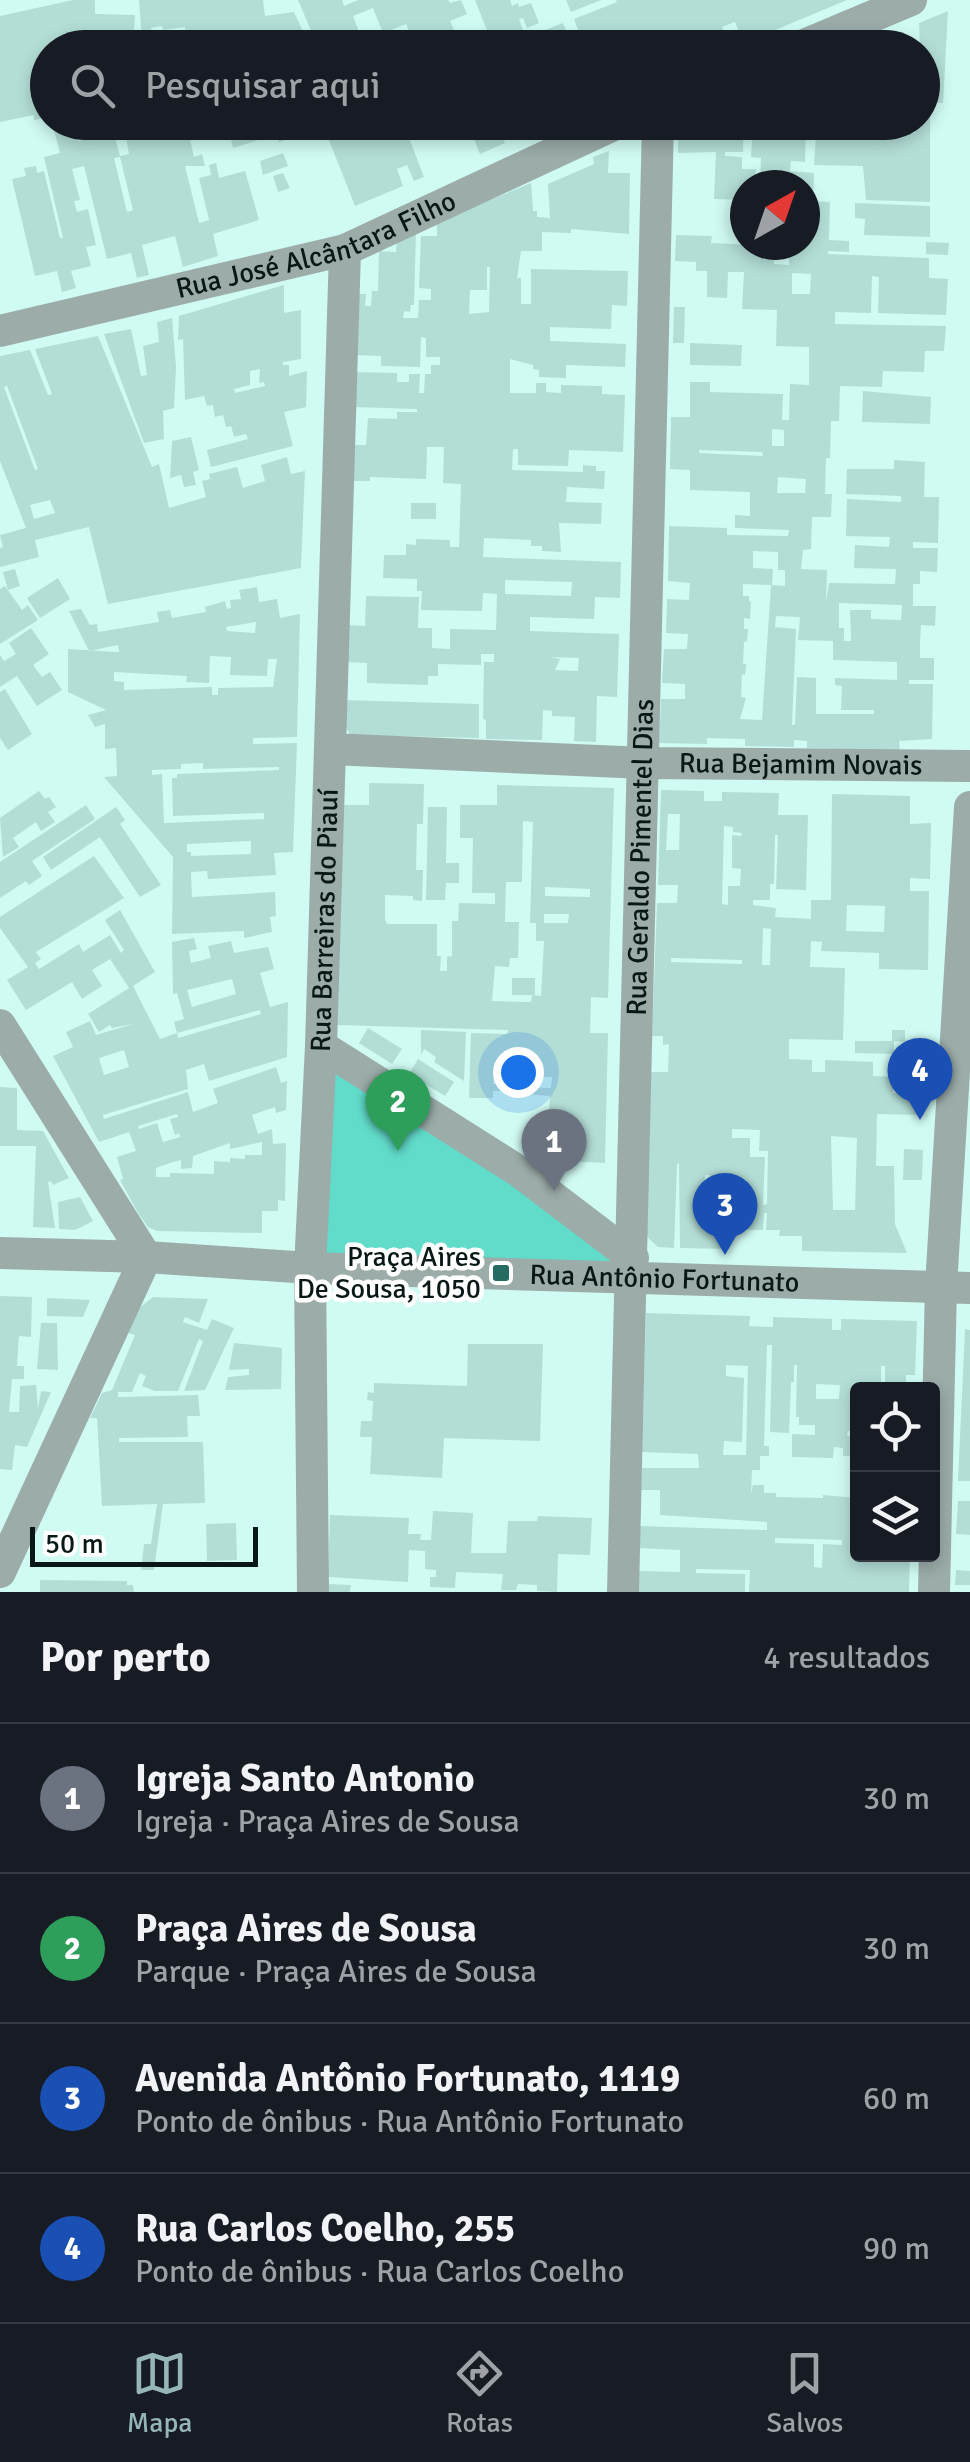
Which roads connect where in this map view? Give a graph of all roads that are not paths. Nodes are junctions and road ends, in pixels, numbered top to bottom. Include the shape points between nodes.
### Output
1 (911, 0) edge
2 (839, 30) edge
3 (581, 140) edge
4 (658, 140) edge
5 (345, 250) junction
6 (0, 331) edge
7 (331, 749) junction
8 (644, 763) junction
9 (970, 766) edge
10 (970, 807) edge
11 (0, 1025) edge
12 (321, 1046) junction
13 (0, 1254) edge
14 (146, 1257) junction
15 (633, 1266) junction
16 (310, 1268) junction
17 (956, 1287) edge
18 (0, 1572) edge
19 (313, 1592) edge
20 (623, 1592) edge
21 (934, 1592) edge

1 - 2 street
3 - 5 street, Rua José Alcântara Filho
4 - 8 street, Rua Geraldo Pimentel Dias
5 - 6 street, Rua José Alcântara Filho
5 - 7 street, Rua Barreiras do Piauí
7 - 8 street, Rua Bejamim Novais
7 - 12 street, Rua Barreiras do Piauí
8 - 9 street, Rua Bejamim Novais
8 - 15 street, Rua Geraldo Pimentel Dias
10 - 17 street
11 - 14 street
12 - 15 street via 520,1172
12 - 16 street, Rua Barreiras do Piauí
13 - 14 street, Rua Antônio Fortunato
14 - 16 street, Rua Antônio Fortunato
14 - 18 street
15 - 16 street, Rua Antônio Fortunato
15 - 17 street, Rua Antônio Fortunato
15 - 20 street, Rua Geraldo Pimentel Dias
16 - 19 street, Rua Barreiras do Piauí
17 - 21 street

